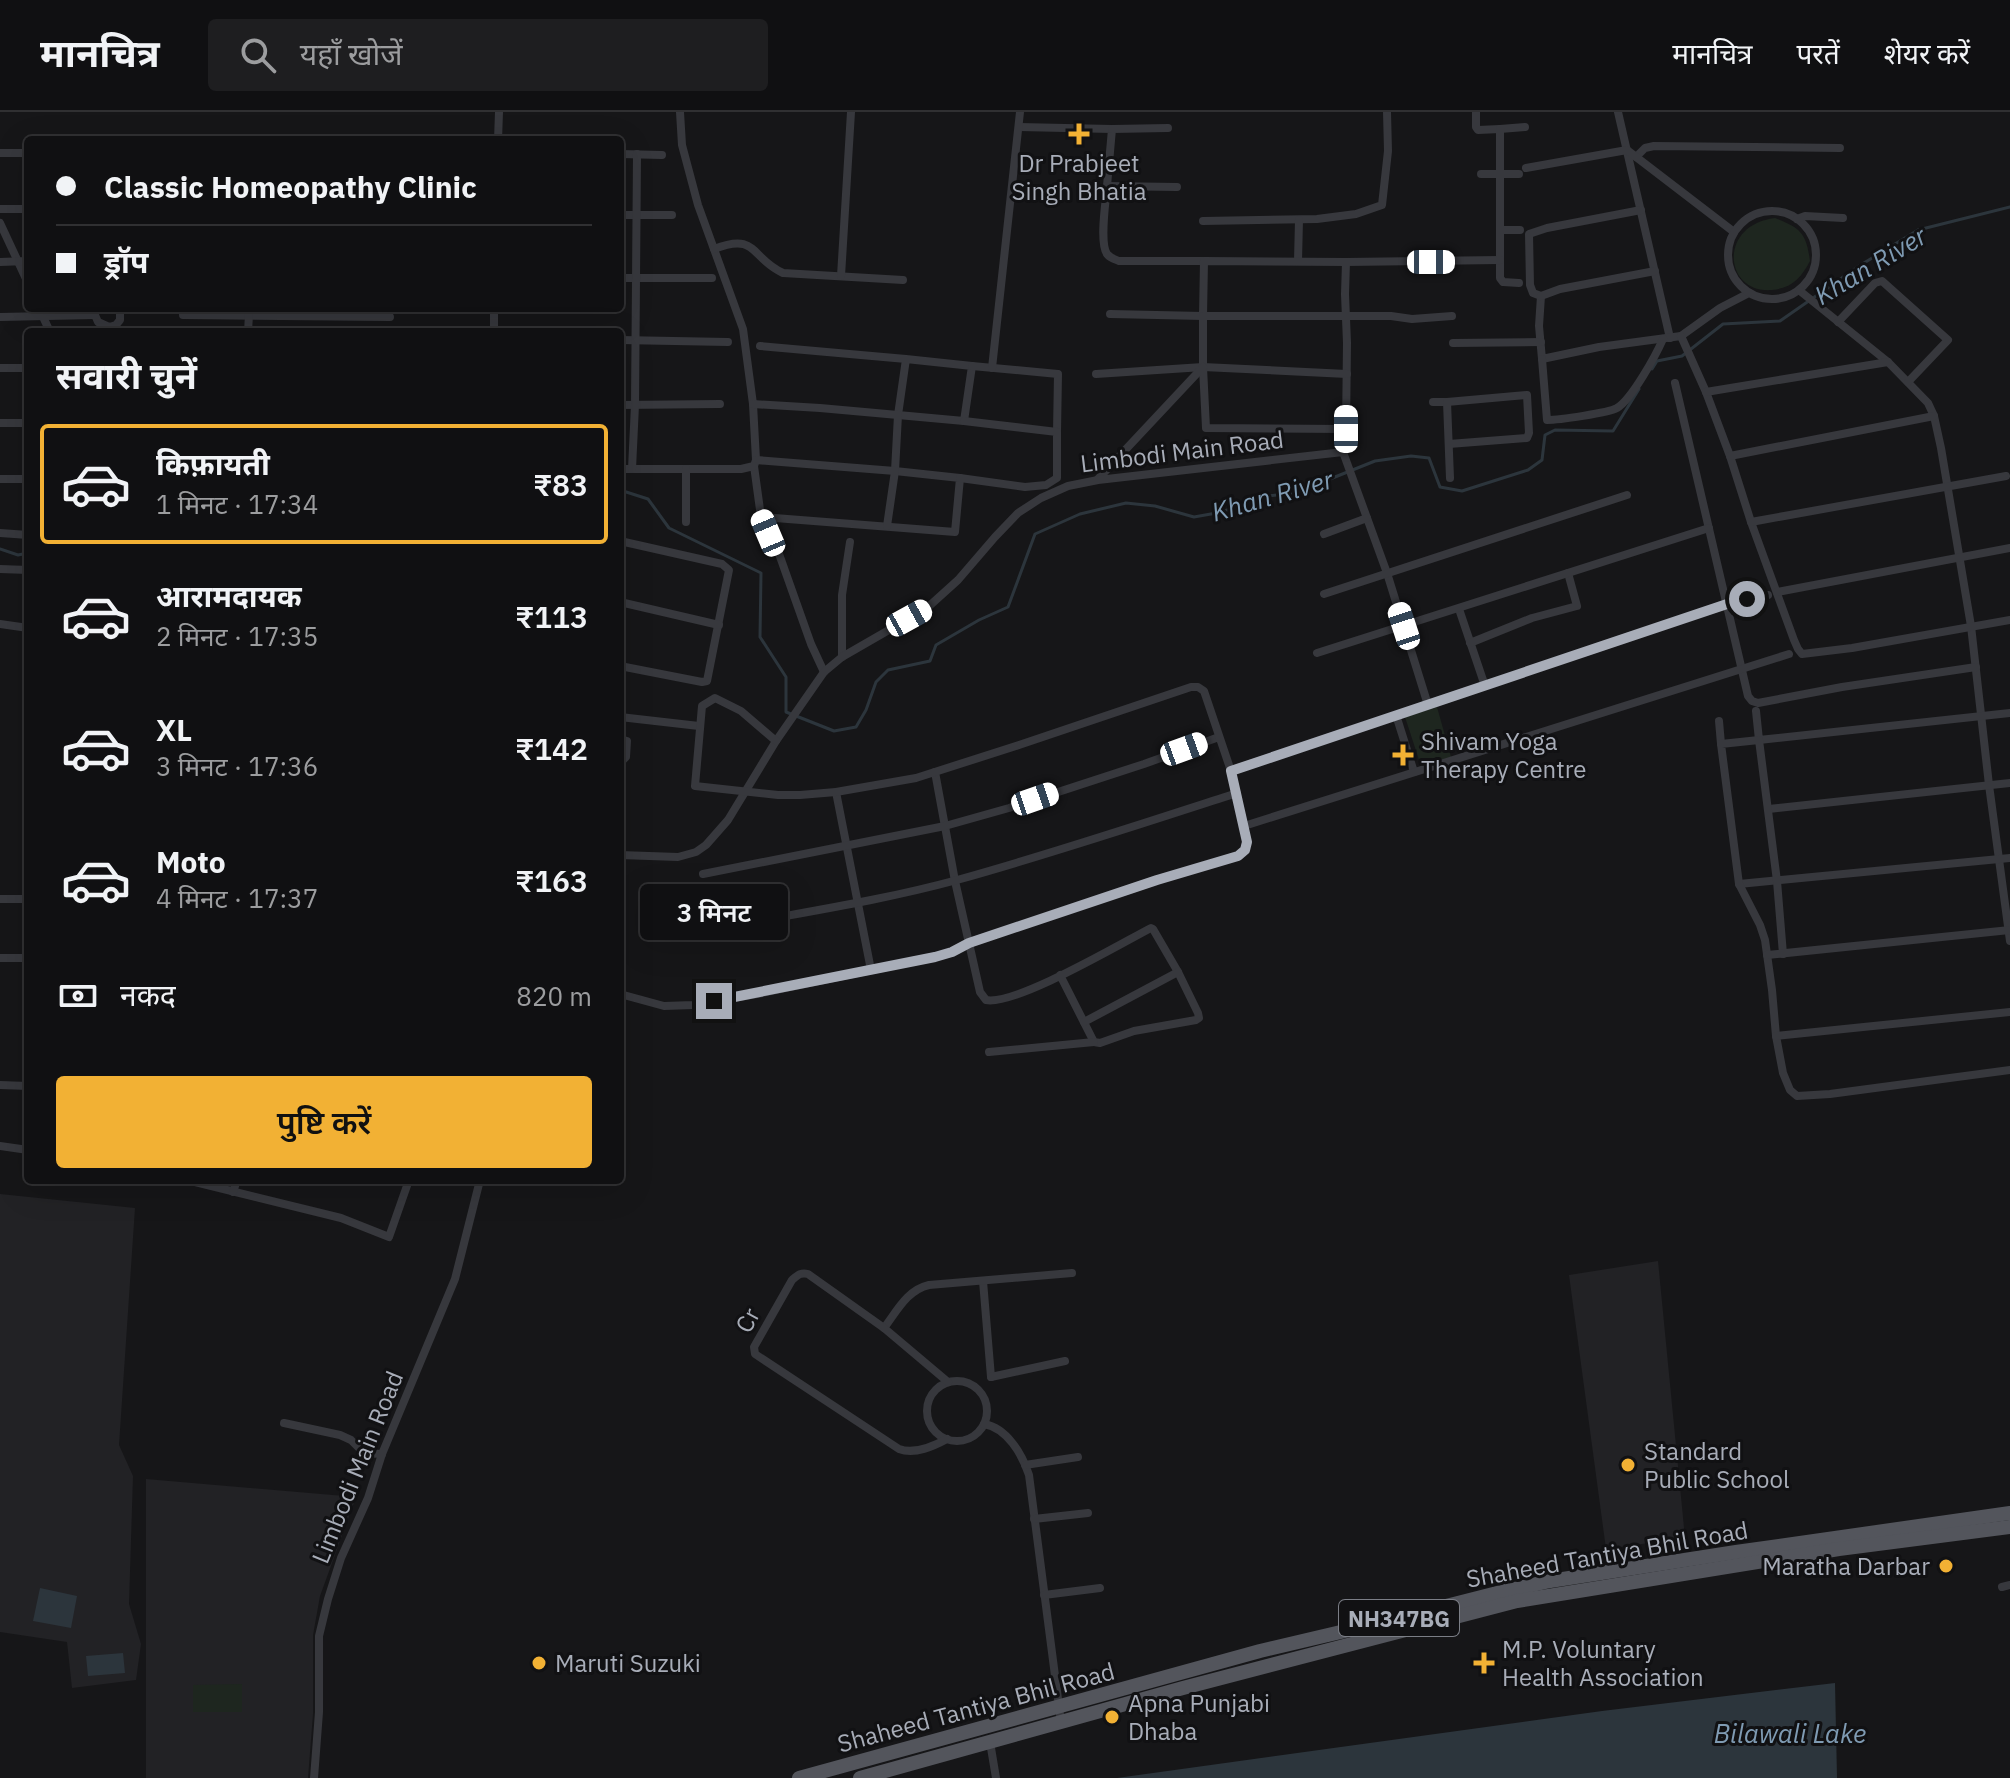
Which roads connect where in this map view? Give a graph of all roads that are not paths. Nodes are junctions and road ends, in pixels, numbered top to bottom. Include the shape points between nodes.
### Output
1 (499, 112) edge
2 (680, 112) edge
3 (851, 112) edge
4 (1020, 112) edge
5 (1387, 112) edge
6 (1476, 112) edge
7 (1618, 112) edge
8 (1019, 127) junction
9 (1525, 127) dead end
10 (1168, 128) dead end
11 (1112, 129) junction
12 (1500, 129) junction
13 (498, 136) edge
14 (1840, 148) dead end
15 (1627, 150) junction
16 (0, 153) edge
17 (24, 153) edge
18 (624, 154) edge
19 (637, 154) junction
20 (662, 155) dead end
21 (1636, 157) junction
22 (1481, 174) dead end
23 (1500, 174) junction
24 (1107, 186) junction
25 (1177, 187) dead end
26 (0, 209) edge
27 (24, 209) edge
28 (1641, 210) junction
29 (624, 215) edge
30 (637, 215) junction
31 (672, 215) dead end
32 (1843, 218) dead end
33 (1797, 219) junction
34 (1299, 220) junction
35 (1203, 221) dead end
36 (0, 223) edge
37 (1500, 230) junction
38 (1520, 230) dead end
39 (1734, 232) junction
40 (714, 249) junction
41 (1500, 260) junction
42 (23, 261) edge
43 (1204, 261) junction
44 (1298, 261) junction
45 (0, 262) edge
46 (1346, 262) junction
47 (1655, 271) junction
48 (841, 276) junction
49 (624, 278) edge
50 (636, 278) junction
51 (712, 278) dead end
52 (903, 280) dead end
53 (1519, 283) dead end
54 (1749, 293) junction
55 (1804, 294) junction
56 (1541, 296) junction
57 (41, 312) edge
58 (96, 312) edge
59 (120, 312) edge
60 (249, 314) junction
61 (1110, 314) dead end
62 (183, 315) dead end
63 (1203, 316) junction
64 (1452, 316) dead end
65 (0, 317) edge
66 (390, 317) dead end
67 (1346, 317) junction
68 (44, 318) junction
69 (1838, 322) junction
70 (48, 328) edge
71 (248, 328) edge
72 (1681, 336) junction
73 (1667, 338) junction
74 (624, 340) edge
75 (635, 341) junction
76 (728, 342) dead end
77 (1541, 342) junction
78 (1453, 343) dead end
79 (760, 346) dead end
80 (906, 359) junction
81 (1542, 359) junction
82 (1888, 362) junction
83 (972, 366) junction
84 (1203, 367) junction
85 (0, 368) edge
86 (24, 368) edge
87 (992, 368) junction
88 (1096, 374) dead end
89 (1347, 374) junction
90 (1908, 382) junction
91 (1675, 383) dead end
92 (1706, 392) junction
93 (1545, 394) junction
94 (1527, 395) junction
95 (1433, 402) dead end
96 (1447, 402) junction
97 (720, 404) dead end
98 (753, 404) junction
99 (624, 405) edge
100 (635, 405) junction
101 (898, 415) junction
102 (1934, 416) junction
103 (964, 421) junction
104 (0, 423) edge
105 (24, 423) edge
106 (1346, 429) junction
107 (1057, 432) junction
108 (1449, 444) junction
109 (1343, 452) junction
110 (1730, 456) junction
111 (750, 466) junction
112 (624, 469) edge
113 (632, 469) junction
114 (686, 469) junction
115 (895, 471) junction
116 (2006, 476) dead end
117 (960, 478) junction
118 (1450, 478) dead end
119 (0, 479) edge
120 (24, 479) edge
121 (1098, 480) junction
122 (1947, 487) junction
123 (1627, 495) dead end
124 (761, 517) junction
125 (1367, 518) junction
126 (686, 522) dead end
127 (1751, 522) junction
128 (887, 526) junction
129 (1709, 528) junction
130 (0, 533) edge
131 (1324, 534) dead end
132 (24, 537) edge
133 (624, 542) edge
134 (850, 542) dead end
135 (2010, 548) edge
136 (1959, 558) junction
137 (0, 569) edge
138 (24, 570) edge
139 (1387, 573) junction
140 (1568, 573) junction
141 (1324, 594) dead end
142 (1772, 594) junction
143 (624, 603) edge
144 (1727, 604) junction
145 (1459, 609) junction
146 (2010, 620) edge
147 (0, 624) edge
148 (719, 625) junction
149 (1404, 626) junction
150 (1971, 626) junction
151 (24, 627) edge
152 (1470, 643) junction
153 (1317, 653) dead end
154 (1789, 654) dead end
155 (842, 657) junction
156 (624, 667) edge
157 (1976, 667) junction
158 (1742, 668) junction
159 (824, 672) junction
160 (1485, 686) junction
161 (1428, 705) junction
162 (1756, 711) dead end
163 (2010, 713) edge
164 (1396, 715) junction
165 (1982, 716) junction
166 (624, 717) edge
167 (1719, 721) dead end
168 (699, 726) junction
169 (1219, 737) junction
170 (624, 740) edge
171 (1759, 740) junction
172 (776, 741) junction
173 (1721, 744) junction
174 (624, 759) edge
175 (1231, 771) junction
176 (935, 772) junction
177 (1414, 772) junction
178 (2010, 783) edge
179 (1989, 785) junction
180 (744, 792) junction
181 (836, 792) junction
182 (1237, 793) junction
183 (1769, 809) junction
184 (945, 826) junction
185 (1244, 826) junction
186 (848, 846) junction
187 (624, 855) edge
188 (2010, 858) edge
189 (2000, 859) junction
190 (703, 874) dead end
191 (955, 881) junction
192 (1777, 881) junction
193 (1739, 884) junction
194 (0, 899) edge
195 (24, 899) edge
196 (857, 902) junction
197 (2009, 930) edge
198 (676, 937) dead end
199 (2010, 941) edge
200 (969, 943) junction
201 (1783, 954) junction
202 (1767, 955) junction
203 (0, 958) edge
204 (24, 958) edge
205 (871, 970) junction
206 (1178, 972) junction
207 (1060, 975) junction
208 (624, 995) edge
209 (2010, 1012) edge
210 (1084, 1022) junction
211 (1776, 1036) junction
212 (1094, 1042) junction
213 (989, 1052) dead end
214 (2010, 1070) edge
215 (0, 1085) edge
216 (24, 1086) edge
217 (0, 1146) edge
218 (24, 1149) edge
219 (202, 1184) edge
220 (236, 1184) edge
221 (405, 1184) edge
222 (479, 1184) edge
223 (233, 1192) junction
224 (1072, 1273) dead end
225 (983, 1281) junction
226 (884, 1328) junction
227 (1065, 1361) dead end
228 (991, 1377) junction
229 (948, 1382) junction
230 (979, 1390) junction
231 (284, 1423) dead end
232 (984, 1424) junction
233 (947, 1439) junction
234 (382, 1454) junction
235 (1078, 1457) dead end
236 (1025, 1465) junction
237 (1088, 1513) dead end
238 (2010, 1513) edge
239 (1034, 1519) junction
240 (2010, 1527) edge
241 (1100, 1588) dead end
242 (1044, 1595) junction
243 (1060, 1715) junction
244 (990, 1742) junction
245 (314, 1778) edge
246 (799, 1778) edge
247 (860, 1778) edge
248 (996, 1778) edge

1 - 13 street
2 - 40 street via 682,145
3 - 48 street
4 - 8 street
5 - 34 street via 1382,205 1356,214
6 - 12 street via 1478,130
7 - 15 street
8 - 11 street
8 - 87 street
9 - 12 street
10 - 11 street
11 - 24 street
12 - 23 street
14 - 21 street via 1654,146
15 - 21 street
15 - 23 street
15 - 28 street
16 - 17 street
18 - 19 street
19 - 20 street
19 - 30 street
21 - 39 street
22 - 23 street
23 - 37 street
24 - 25 street
24 - 43 street via 1108,256 1119,261
26 - 27 street
28 - 47 street
28 - 56 street via 1529,234 1530,285
29 - 30 street
30 - 31 street
30 - 50 street
32 - 33 street
33 - 39 street via 1765,211 1750,216
33 - 55 street via 1814,240 1816,256
34 - 35 street
34 - 44 street
36 - 42 street
37 - 38 street
37 - 41 street
39 - 54 street via 1727,254 1730,269
40 - 48 street via 744,243 783,273
40 - 98 street via 743,329
41 - 46 street
41 - 53 street via 1501,281
42 - 45 street
43 - 44 street
43 - 63 street
44 - 46 street
46 - 67 street
47 - 56 street
47 - 73 street
48 - 52 street
49 - 50 street
50 - 51 street
50 - 75 street
54 - 55 street via 1772,300
54 - 72 street
55 - 69 street
56 - 77 street
57 - 68 street
58 - 59 street via 101,325 112,327
58 - 68 street
60 - 62 street
60 - 66 street
60 - 71 street
61 - 63 street
63 - 67 street
63 - 84 street
64 - 67 street
65 - 68 street
67 - 89 street
68 - 70 street
69 - 82 street
69 - 90 street via 1882,281 1948,340
72 - 73 street
72 - 92 street
73 - 81 street
73 - 93 street via 1619,407 1550,420
74 - 75 street
75 - 76 street
75 - 100 street
77 - 78 street
77 - 81 street
79 - 80 street
80 - 83 street
80 - 101 street
81 - 93 street
82 - 90 street
82 - 92 street
83 - 87 street
83 - 103 street
84 - 88 street
84 - 89 street
84 - 106 street via 1206,428
84 - 121 street
85 - 86 street
87 - 107 street via 1058,374
89 - 106 street
90 - 102 street
91 - 129 street
92 - 110 street
93 - 94 street
94 - 96 street
94 - 108 street via 1527,438
95 - 96 street
96 - 108 street
97 - 100 street
98 - 101 street
98 - 111 street
99 - 100 street
100 - 113 street
101 - 103 street
101 - 115 street
102 - 110 street
102 - 122 street
103 - 107 street
104 - 105 street
106 - 109 street
107 - 117 street via 1057,478 1046,485
108 - 118 street
109 - 121 street, Limbodi Main Road
109 - 125 street
110 - 127 street
111 - 114 street
111 - 115 street
111 - 124 street
112 - 113 street
113 - 114 street
114 - 126 street
115 - 117 street
115 - 128 street
116 - 122 street
117 - 128 street via 955,532
119 - 120 street
121 - 155 street, Limbodi Main Road via 1068,486 1018,513 927,608
122 - 127 street
122 - 136 street
123 - 139 street
124 - 128 street
124 - 159 street
125 - 131 street
125 - 139 street
127 - 142 street
129 - 140 street
129 - 144 street
130 - 132 street
133 - 148 street via 726,567
134 - 155 street via 842,595
135 - 136 street
136 - 142 street
136 - 150 street
137 - 138 street
139 - 141 street
139 - 149 street
140 - 145 street
140 - 152 street via 1577,606
142 - 144 street
142 - 150 street via 1802,654
143 - 148 street
144 - 158 street
144 - 160 street
145 - 149 street
145 - 152 street
146 - 150 street
147 - 151 street
148 - 156 street via 707,681
149 - 153 street
149 - 161 street
150 - 157 street
152 - 160 street
154 - 158 street
155 - 159 street, Limbodi Main Road
157 - 158 street via 1758,703 1748,696
157 - 165 street
158 - 177 street
159 - 172 street, Limbodi Main Road
160 - 161 street
161 - 164 street
162 - 171 street
163 - 165 street
164 - 175 street
164 - 177 street
165 - 171 street
165 - 179 street
166 - 168 street
167 - 173 street
168 - 172 street via 702,706 715,698 741,711
168 - 180 street via 695,786
169 - 175 street
169 - 176 street via 1204,691 1191,687
169 - 184 street
170 - 174 street
171 - 173 street
171 - 183 street
172 - 180 street, Limbodi Main Road
173 - 193 street
175 - 182 street
176 - 181 street
176 - 184 street
177 - 185 street
178 - 179 street
179 - 183 street
179 - 189 street
180 - 181 street
180 - 187 street, Limbodi Main Road via 728,820 696,852 678,857
181 - 186 street
182 - 185 street
182 - 191 street
183 - 192 street
184 - 186 street
184 - 191 street
185 - 200 street via 1247,842 1238,856
186 - 190 street
186 - 196 street
188 - 189 street
189 - 192 street
189 - 197 street
191 - 196 street
191 - 200 street
192 - 193 street
192 - 201 street
193 - 202 street via 1760,925
194 - 195 street
196 - 198 street
196 - 205 street
197 - 199 street
197 - 201 street
200 - 205 street via 935,957
200 - 207 street via 986,1000 1006,999
201 - 202 street
202 - 211 street
203 - 204 street
205 - 208 street via 693,1005 664,1006
206 - 207 street via 1151,928
206 - 210 street
206 - 212 street via 1199,1018
207 - 210 street
209 - 211 street
210 - 212 street
211 - 214 street via 1783,1073 1797,1096
212 - 213 street
215 - 216 street
217 - 218 street
219 - 223 street
220 - 223 street
221 - 223 street via 389,1237 341,1218
222 - 234 street, Limbodi Main Road via 455,1279
224 - 225 street
225 - 226 street via 918,1288
225 - 228 street
226 - 229 street, Cr
226 - 233 street, Cr via 803,1273 792,1280 754,1351 899,1449 908,1452
227 - 228 street
228 - 230 street
229 - 230 street via 968,1382
229 - 233 street via 929,1400 928,1414 936,1432
230 - 232 street via 986,1403
231 - 234 street via 340,1435 364,1453
232 - 233 street via 968,1438
232 - 236 street via 1001,1431
234 - 245 street, Limbodi Main Road via 341,1558 319,1636
235 - 236 street
236 - 239 street
237 - 239 street
238 - 243 main road, Shaheed Tantiya Bhil Road / NH347BG via 1550,1581 1260,1651
239 - 242 street
240 - 243 main road, Shaheed Tantiya Bhil Road / NH347BG via 1517,1601
241 - 242 street
242 - 243 street
243 - 244 main road, Shaheed Tantiya Bhil Road / NH347BG
243 - 246 main road, Shaheed Tantiya Bhil Road / NH347BG
244 - 247 main road, Shaheed Tantiya Bhil Road / NH347BG
244 - 248 street

